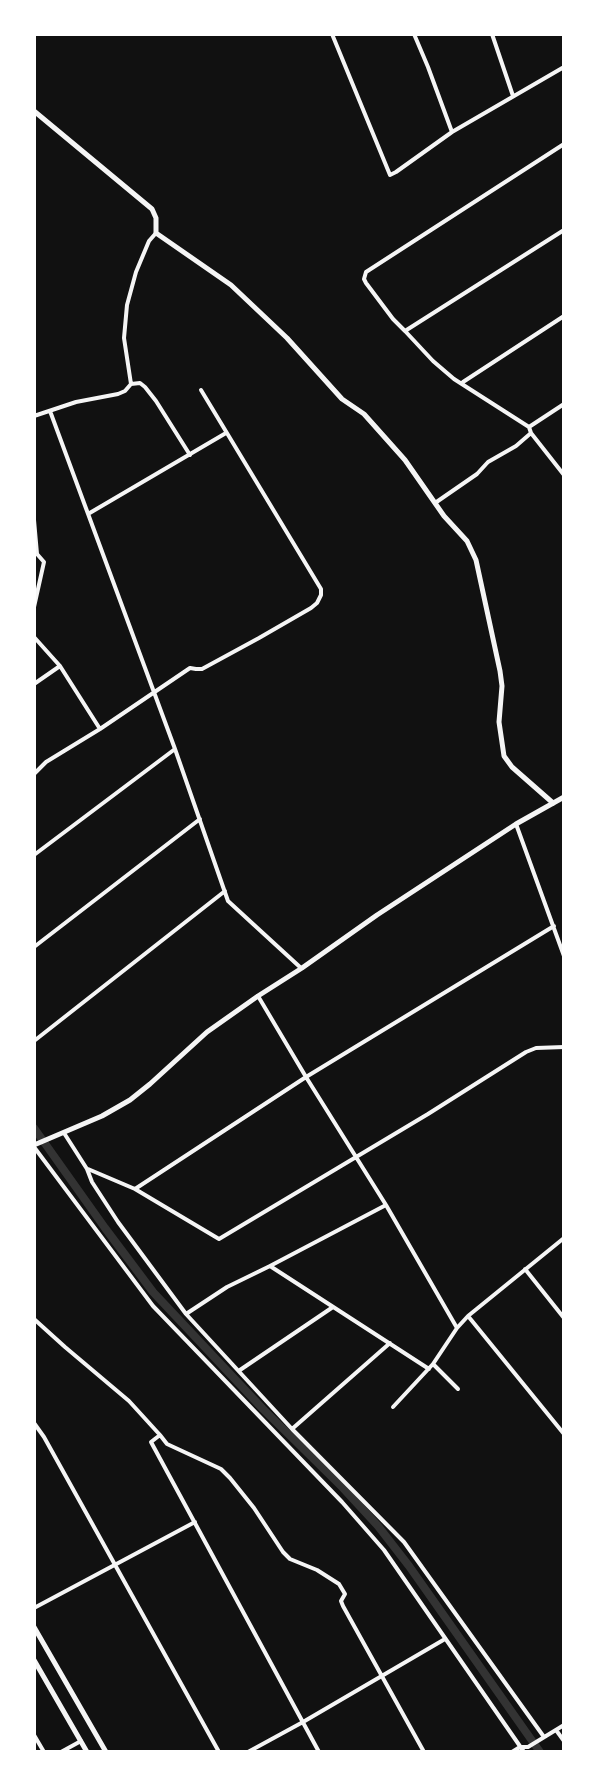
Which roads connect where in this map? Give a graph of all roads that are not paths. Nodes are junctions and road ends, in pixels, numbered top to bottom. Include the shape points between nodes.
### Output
1 (332, 34) edge
2 (414, 34) edge
3 (492, 34) edge
4 (564, 67) edge
5 (513, 96) junction
6 (34, 111) edge
7 (452, 132) junction
8 (564, 144) edge
9 (564, 230) edge
10 (156, 233) junction
11 (564, 316) edge
12 (405, 331) junction
13 (463, 382) junction
14 (131, 384) junction
15 (201, 390) dead end
16 (564, 404) edge
17 (50, 411) junction
18 (34, 416) edge
19 (529, 427) junction
20 (226, 433) junction
21 (531, 433) junction
22 (190, 455) junction
23 (564, 475) edge
24 (434, 503) junction
25 (88, 514) junction
26 (34, 520) edge
27 (36, 554) edge
28 (34, 608) edge
29 (34, 637) edge
30 (60, 666) junction
31 (34, 684) edge
32 (154, 693) junction
33 (100, 729) junction
34 (175, 749) junction
35 (34, 774) edge
36 (564, 797) edge
37 (553, 803) junction
38 (200, 819) junction
39 (516, 824) junction
40 (34, 855) edge
41 (225, 891) junction
42 (554, 926) junction
43 (34, 948) edge
44 (564, 956) edge
45 (302, 968) junction
46 (258, 996) junction
47 (34, 1041) edge
48 (564, 1047) edge
49 (306, 1077) junction
50 (64, 1133) junction
51 (34, 1146) edge
52 (355, 1158) junction
53 (87, 1169) junction
54 (135, 1189) junction
55 (386, 1205) junction
56 (564, 1238) edge
57 (270, 1266) junction
58 (524, 1269) junction
59 (333, 1308) junction
60 (186, 1314) junction
61 (468, 1316) junction
62 (564, 1318) edge
63 (34, 1319) edge
64 (458, 1328) junction
65 (390, 1343) junction
66 (433, 1364) junction
67 (429, 1369) junction
68 (240, 1370) junction
69 (458, 1389) dead end
70 (393, 1407) dead end
71 (34, 1423) edge
72 (292, 1429) junction
73 (564, 1434) edge
74 (160, 1435) junction
75 (195, 1522) junction
76 (115, 1564) junction
77 (34, 1608) edge
78 (34, 1627) edge
79 (445, 1639) junction
80 (34, 1660) edge
81 (382, 1675) junction
82 (303, 1722) junction
83 (564, 1725) edge
84 (556, 1730) junction
85 (34, 1735) edge
86 (543, 1737) junction
87 (81, 1741) junction
88 (564, 1741) edge
89 (520, 1747) junction
90 (44, 1752) edge
91 (61, 1752) edge
92 (87, 1752) edge
93 (106, 1752) edge
94 (219, 1752) edge
95 (248, 1752) edge
96 (320, 1752) edge
97 (424, 1752) edge
98 (512, 1752) edge
99 (524, 1752) edge

1 - 7 street via 390,175
2 - 7 street
3 - 5 street
4 - 5 street
5 - 7 street
6 - 10 street via 152,209
8 - 12 street via 366,272 366,283
9 - 12 street
10 - 14 street via 149,241 128,305 124,338
10 - 24 street via 231,285 287,338 342,399 364,414 391,444
11 - 13 street
12 - 13 street via 433,361
13 - 19 street
14 - 17 street via 118,394
14 - 22 street via 140,383 156,400
15 - 20 street
16 - 19 street
17 - 18 street
17 - 25 street
19 - 21 street
20 - 22 street
20 - 32 street via 321,594 311,608 202,669 190,668
21 - 23 street
21 - 24 street
22 - 25 street
24 - 37 street via 467,542 476,560 500,671 499,722 504,756
25 - 32 street
26 - 27 street
27 - 28 street via 44,562
29 - 30 street
30 - 31 street
30 - 33 street
32 - 33 street
32 - 34 street
33 - 35 street via 46,762
34 - 38 street
34 - 40 street
36 - 37 street
37 - 39 street
38 - 41 street
38 - 43 street
39 - 42 street
39 - 45 street
41 - 45 street via 228,901
41 - 47 street
42 - 44 street
42 - 49 street
45 - 46 street
46 - 49 street
46 - 50 street via 207,1032 130,1100
48 - 52 street via 526,1052
49 - 52 street
49 - 54 street
50 - 51 street
50 - 53 street
51 - 79 street via 153,1306 349,1510 384,1550
52 - 54 street via 219,1239
52 - 55 street
53 - 54 street
53 - 60 street via 118,1222
55 - 57 street
55 - 64 street
56 - 58 street
57 - 59 street
57 - 60 street via 227,1287
58 - 61 street
58 - 62 street
59 - 65 street
59 - 68 street
60 - 68 street
61 - 64 street
61 - 73 street
63 - 74 street via 129,1401
64 - 66 street
65 - 67 street
65 - 72 street
66 - 67 street
66 - 69 street
67 - 70 street
68 - 72 street
71 - 76 street
72 - 86 street via 404,1542
74 - 75 street via 151,1442
74 - 81 street via 166,1444 209,1463 230,1478 290,1559 339,1584 345,1594 343,1606
75 - 76 street
75 - 82 street
76 - 77 street
76 - 94 street
78 - 93 street
79 - 81 street
79 - 89 street
80 - 87 street
81 - 82 street
81 - 97 street
82 - 95 street
82 - 96 street
83 - 84 street
84 - 86 street
84 - 88 street
85 - 90 street
86 - 89 street via 528,1747
87 - 91 street
87 - 92 street
89 - 98 street
89 - 99 street

